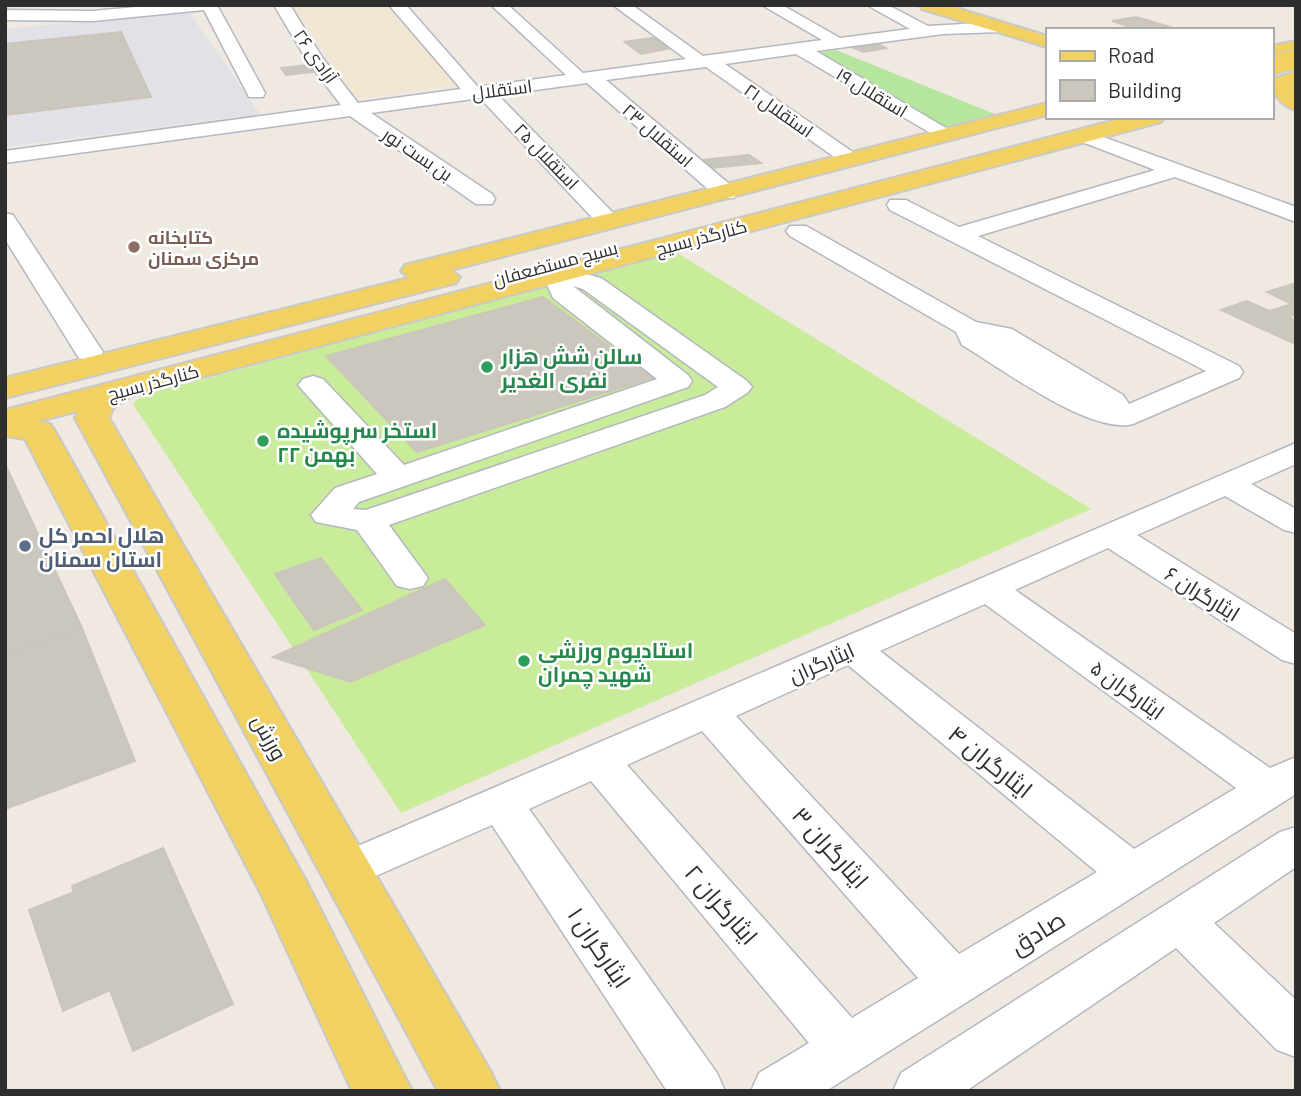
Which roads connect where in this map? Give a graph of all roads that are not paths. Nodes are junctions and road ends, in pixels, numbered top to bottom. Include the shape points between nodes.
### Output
1 (168, 5) edge
2 (209, 5) edge
3 (282, 5) edge
4 (397, 5) edge
5 (499, 5) edge
6 (621, 5) edge
7 (649, 5) edge
8 (770, 5) edge
9 (875, 5) edge
10 (968, 5) edge
11 (5, 13) edge
12 (929, 15) edge
13 (1000, 27) junction
14 (957, 28) junction
15 (1046, 29) edge
16 (832, 39) junction
17 (1046, 43) edge
18 (1296, 47) edge
19 (702, 49) junction
20 (800, 49) junction
21 (1273, 52) edge
22 (1296, 58) edge
23 (1273, 63) edge
24 (1273, 63) edge
25 (1296, 67) edge
26 (1273, 72) edge
27 (583, 75) junction
28 (1296, 78) edge
29 (477, 89) junction
30 (256, 93) dead end
31 (1273, 99) edge
32 (352, 108) junction
33 (1046, 108) edge
34 (1293, 113) edge
35 (1130, 119) edge
36 (1085, 123) edge
37 (944, 135) junction
38 (5, 154) edge
39 (850, 159) junction
40 (1177, 170) junction
41 (1296, 189) edge
42 (726, 193) junction
43 (790, 195) junction
44 (484, 199) dead end
45 (1258, 201) junction
46 (898, 205) dead end
47 (1296, 215) edge
48 (5, 220) edge
49 (609, 222) junction
50 (798, 231) dead end
51 (959, 234) junction
52 (492, 259) junction
53 (556, 275) junction
54 (89, 352) junction
55 (160, 372) junction
56 (5, 373) edge
57 (678, 381) junction
58 (313, 385) dead end
59 (737, 387) junction
60 (5, 388) edge
61 (119, 391) junction
62 (5, 405) edge
63 (5, 420) edge
64 (5, 426) edge
65 (1296, 452) edge
66 (398, 477) junction
67 (1226, 483) junction
68 (368, 521) junction
69 (1296, 523) edge
70 (1110, 534) junction
71 (410, 578) dead end
72 (987, 588) junction
73 (851, 648) junction
74 (1296, 651) edge
75 (708, 711) junction
76 (598, 760) junction
77 (1282, 781) edge
78 (501, 803) junction
79 (1296, 844) edge
80 (346, 871) junction
81 (1131, 873) junction
82 (1180, 920) junction
83 (954, 983) junction
84 (1296, 1034) edge
85 (846, 1049) junction
86 (931, 1088) edge
87 (382, 1091) edge
88 (470, 1091) edge
89 (698, 1091) edge
90 (778, 1091) edge

1 - 11 street
2 - 11 street via 93,16
2 - 30 street
3 - 32 street, آزادی ۲۶
4 - 29 street, استقلال ۲۵
5 - 27 street, استقلال ۲۳
6 - 19 street
7 - 19 street
8 - 16 street
9 - 12 street
10 - 15 main road
12 - 13 main road
12 - 14 street
12 - 16 street, استقلال
13 - 14 street, استقلال
13 - 17 main road
14 - 20 street, استقلال
16 - 19 street, استقلال
18 - 21 main road
19 - 20 street, استقلال
19 - 27 street, استقلال via 653,66
19 - 39 street, استقلال ۲۱
20 - 37 street, استقلال ۱۹
22 - 23 main road, bridge
24 - 25 main road
25 - 26 main road
27 - 29 street, استقلال
27 - 42 street, استقلال ۲۳
28 - 34 main road via 1282,82
29 - 32 street, استقلال
29 - 49 street, استقلال ۲۵
31 - 34 main road
32 - 38 street, استقلال
32 - 44 street, بن بست نور
33 - 37 main road, کنارگذر بسیج
35 - 36 main road, کنارگذر بسیج
36 - 40 street
36 - 43 main road, بسیج مستضعفان
36 - 43 main road, بسیج مستضعفان
36 - 53 main road, کنارگذر بسیج
37 - 39 main road, کنارگذر بسیج
39 - 42 main road, کنارگذر بسیج
40 - 45 street
40 - 51 street
41 - 45 street
42 - 49 main road, کنارگذر بسیج
43 - 52 main road, بسیج مستضعفان
43 - 55 main road, بسیج مستضعفان
45 - 47 street
46 - 51 street
48 - 54 street
49 - 52 main road, کنارگذر بسیج
50 - 51 street via 968,328 972,339 1088,409 1122,418 1230,372
52 - 54 main road, کنارگذر بسیج
52 - 60 main road, بسیج مستضعفان
53 - 55 main road, کنارگذر بسیج
53 - 57 street via 562,293
53 - 59 street via 592,283
54 - 56 main road, کنارگذر بسیج
55 - 61 main road, کنارگذر بسیج
55 - 62 main road, بسیج مستضعفان
57 - 59 street
57 - 66 street
58 - 66 street
59 - 68 street via 715,401
61 - 63 main road, کنارگذر بسیج
61 - 80 main road, ورزش via 100,401 92,418
64 - 87 main road via 38,431 287,894
65 - 67 street, ایثارگران
66 - 68 street via 347,495 328,515
67 - 69 street
67 - 70 street, ایثارگران
68 - 71 street
70 - 72 street, ایثارگران
70 - 74 street, ایثارگران ۶
72 - 73 street, ایثارگران
72 - 77 street, ایثارگران ۵
73 - 75 street, ایثارگران
73 - 81 street, ایثارگران ۴
75 - 76 street, ایثارگران
75 - 83 street, ایثارگران ۳
76 - 78 street, ایثارگران
76 - 85 street, ایثارگران ۲
77 - 81 street, صادق
78 - 80 street, ایثارگران
78 - 89 street, ایثارگران ۱
79 - 82 street
80 - 88 main road, ورزش
81 - 83 street, صادق
82 - 84 street
82 - 86 street
83 - 85 street, صادق
85 - 90 street, صادق

